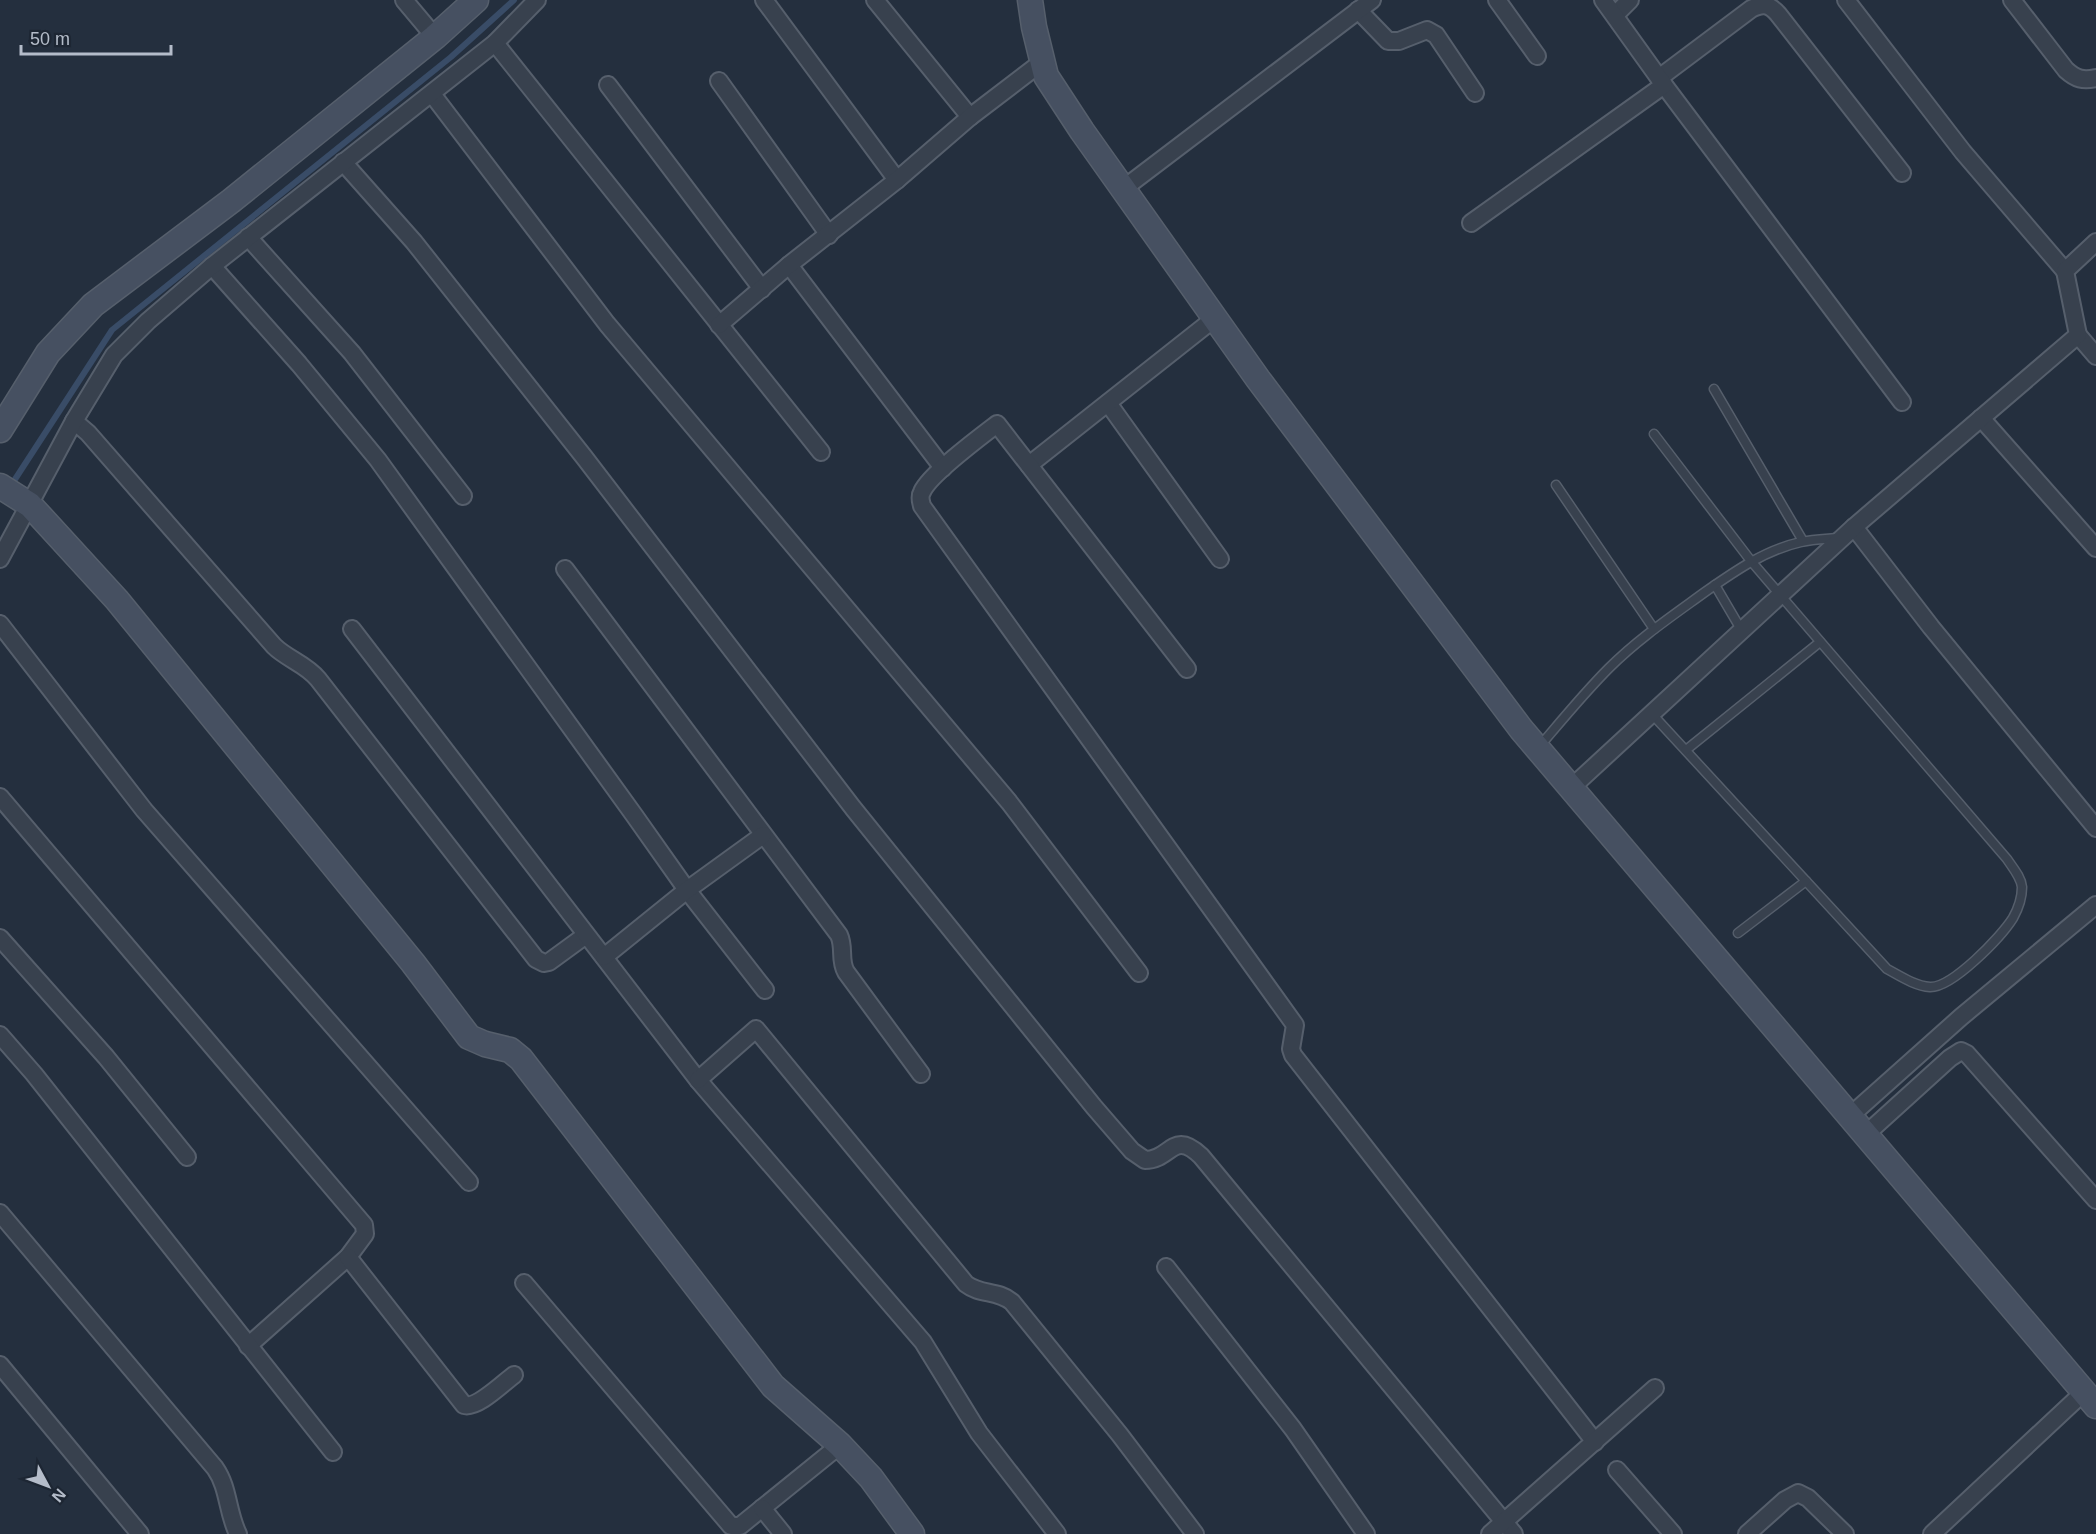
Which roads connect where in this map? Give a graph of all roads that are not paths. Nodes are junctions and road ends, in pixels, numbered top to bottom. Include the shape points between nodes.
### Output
1 (404, 0) edge
2 (476, 0) edge
3 (537, 0) edge
4 (764, 0) edge
5 (875, 0) edge
6 (1030, 0) edge
7 (1372, 0) edge
8 (1497, 0) edge
9 (1603, 0) edge
10 (1630, 0) edge
11 (1846, 0) edge
12 (2012, 0) edge
13 (1358, 10) junction
14 (1615, 15) junction
15 (435, 37) junction
16 (495, 43) junction
17 (1537, 56) dead end
18 (1042, 62) junction
19 (2096, 78) edge
20 (719, 81) dead end
21 (1662, 81) junction
22 (608, 86) dead end
23 (1475, 93) dead end
24 (432, 94) junction
25 (970, 117) junction
26 (343, 162) junction
27 (1902, 173) dead end
28 (897, 180) junction
29 (1123, 189) junction
30 (1471, 223) dead end
31 (829, 235) junction
32 (248, 237) junction
33 (2096, 242) edge
34 (789, 265) junction
35 (212, 266) junction
36 (2066, 270) junction
37 (762, 289) junction
38 (1215, 318) junction
39 (719, 325) junction
40 (2078, 335) junction
41 (2096, 356) edge
42 (1714, 389) dead end
43 (1902, 402) dead end
44 (1108, 403) junction
45 (1981, 418) junction
46 (74, 421) junction
47 (0, 430) edge
48 (1654, 434) dead end
49 (822, 452) dead end
50 (1029, 465) junction
51 (943, 468) junction
52 (1556, 485) dead end
53 (16, 496) edge
54 (463, 496) dead end
55 (1849, 532) junction
56 (1803, 541) junction
57 (2096, 548) edge
58 (0, 559) edge
59 (1220, 559) dead end
60 (1751, 561) junction
61 (565, 569) dead end
62 (1715, 585) junction
63 (1781, 596) junction
64 (0, 624) edge
65 (352, 629) dead end
66 (1654, 629) junction
67 (1742, 631) junction
68 (1820, 642) junction
69 (1187, 669) dead end
70 (1652, 714) junction
71 (1537, 749) junction
72 (1686, 750) junction
73 (1570, 788) junction
74 (0, 797) edge
75 (2096, 828) edge
76 (763, 835) junction
77 (1806, 881) junction
78 (687, 890) junction
79 (2096, 904) edge
80 (1738, 933) dead end
81 (586, 934) junction
82 (0, 938) edge
83 (603, 957) junction
84 (1139, 973) dead end
85 (765, 990) dead end
86 (0, 1035) edge
87 (921, 1074) dead end
88 (698, 1080) junction
89 (1858, 1126) junction
90 (187, 1157) dead end
91 (469, 1182) dead end
92 (2093, 1192) edge
93 (0, 1213) edge
94 (348, 1257) junction
95 (1166, 1267) dead end
96 (524, 1283) dead end
97 (248, 1346) junction
98 (0, 1365) edge
99 (514, 1375) dead end
100 (1655, 1388) dead end
101 (2090, 1399) edge
102 (1595, 1442) junction
103 (840, 1445) junction
104 (333, 1452) dead end
105 (1617, 1470) dead end
106 (762, 1508) junction
107 (1509, 1528) edge
108 (140, 1534) edge
109 (238, 1534) edge
110 (783, 1534) edge
111 (912, 1534) edge
112 (1057, 1534) edge
113 (1195, 1534) edge
114 (1366, 1534) edge
115 (1490, 1534) edge
116 (1673, 1534) edge
117 (1748, 1534) edge
118 (1845, 1534) edge
119 (1932, 1534) edge

1 - 15 street
2 - 15 street
3 - 16 street
4 - 28 street
5 - 25 street
6 - 18 street
7 - 13 street
8 - 17 street
9 - 14 street
10 - 14 street
11 - 36 street via 1963,152
12 - 19 street via 2066,70 2075,78
13 - 23 street via 1388,41 1427,30 1436,35
13 - 29 street
14 - 21 street
15 - 47 street via 231,201 93,305 48,353
16 - 24 street
16 - 39 street
18 - 25 street
18 - 29 street via 1046,76
20 - 31 street
21 - 27 street via 1751,9 1770,6
21 - 30 street
21 - 43 street
22 - 37 street
24 - 26 street
24 - 84 street via 608,324 1008,802
25 - 28 street
26 - 32 street
26 - 107 street via 421,251 853,808 1094,1107 1132,1151 1145,1160 1182,1144 1202,1156
28 - 31 street
29 - 38 street
31 - 34 street
32 - 35 street
32 - 54 street via 352,352
33 - 36 street
34 - 37 street
34 - 51 street
35 - 46 street via 114,355
35 - 78 street via 378,460
36 - 40 street
37 - 39 street
38 - 44 street
38 - 71 street
39 - 49 street
40 - 41 street
40 - 45 street
42 - 56 lane
44 - 50 street
44 - 59 street
45 - 55 street
45 - 57 street
46 - 53 street
46 - 81 street via 274,646 306,666 318,679 536,959 549,962
48 - 60 lane
50 - 51 street via 996,424
50 - 69 street
51 - 102 street via 921,492 922,506 1295,1025 1293,1055
52 - 66 lane
53 - 58 street
53 - 103 street via 124,609 469,1037 510,1050 522,1059 773,1386
55 - 56 lane
55 - 63 street
55 - 75 street
56 - 60 lane
60 - 62 lane
60 - 63 lane
61 - 76 street
62 - 66 lane
62 - 67 lane
63 - 67 street
63 - 68 lane
64 - 91 street via 144,810
65 - 81 street
66 - 71 lane via 1608,668
67 - 70 street
68 - 72 lane
68 - 77 lane via 2007,859 2022,886 2013,917 2002,931 1952,980 1930,987 1887,969
70 - 72 lane
70 - 73 street
71 - 73 street
72 - 77 lane
73 - 89 street
74 - 94 street via 359,1217 365,1234
76 - 78 street
76 - 87 street via 839,935 846,972
77 - 80 lane
78 - 83 street
78 - 85 street
79 - 89 street via 1961,1017
81 - 83 street
82 - 90 street via 106,1057
83 - 88 street
86 - 97 street
88 - 112 street via 922,1342 979,1433
88 - 113 street via 756,1029 966,1284 975,1290 998,1293 1012,1302
89 - 92 street via 1961,1051
89 - 101 street
93 - 109 street via 215,1468 225,1486
94 - 97 street
94 - 99 street via 464,1405 477,1404
95 - 114 street via 1293,1429
96 - 106 street via 727,1523 740,1526
97 - 104 street
98 - 108 street
100 - 102 street
101 - 119 street
102 - 107 street
103 - 106 street
103 - 111 street via 871,1478
105 - 116 street
106 - 110 street
107 - 115 street
117 - 118 street via 1798,1493

